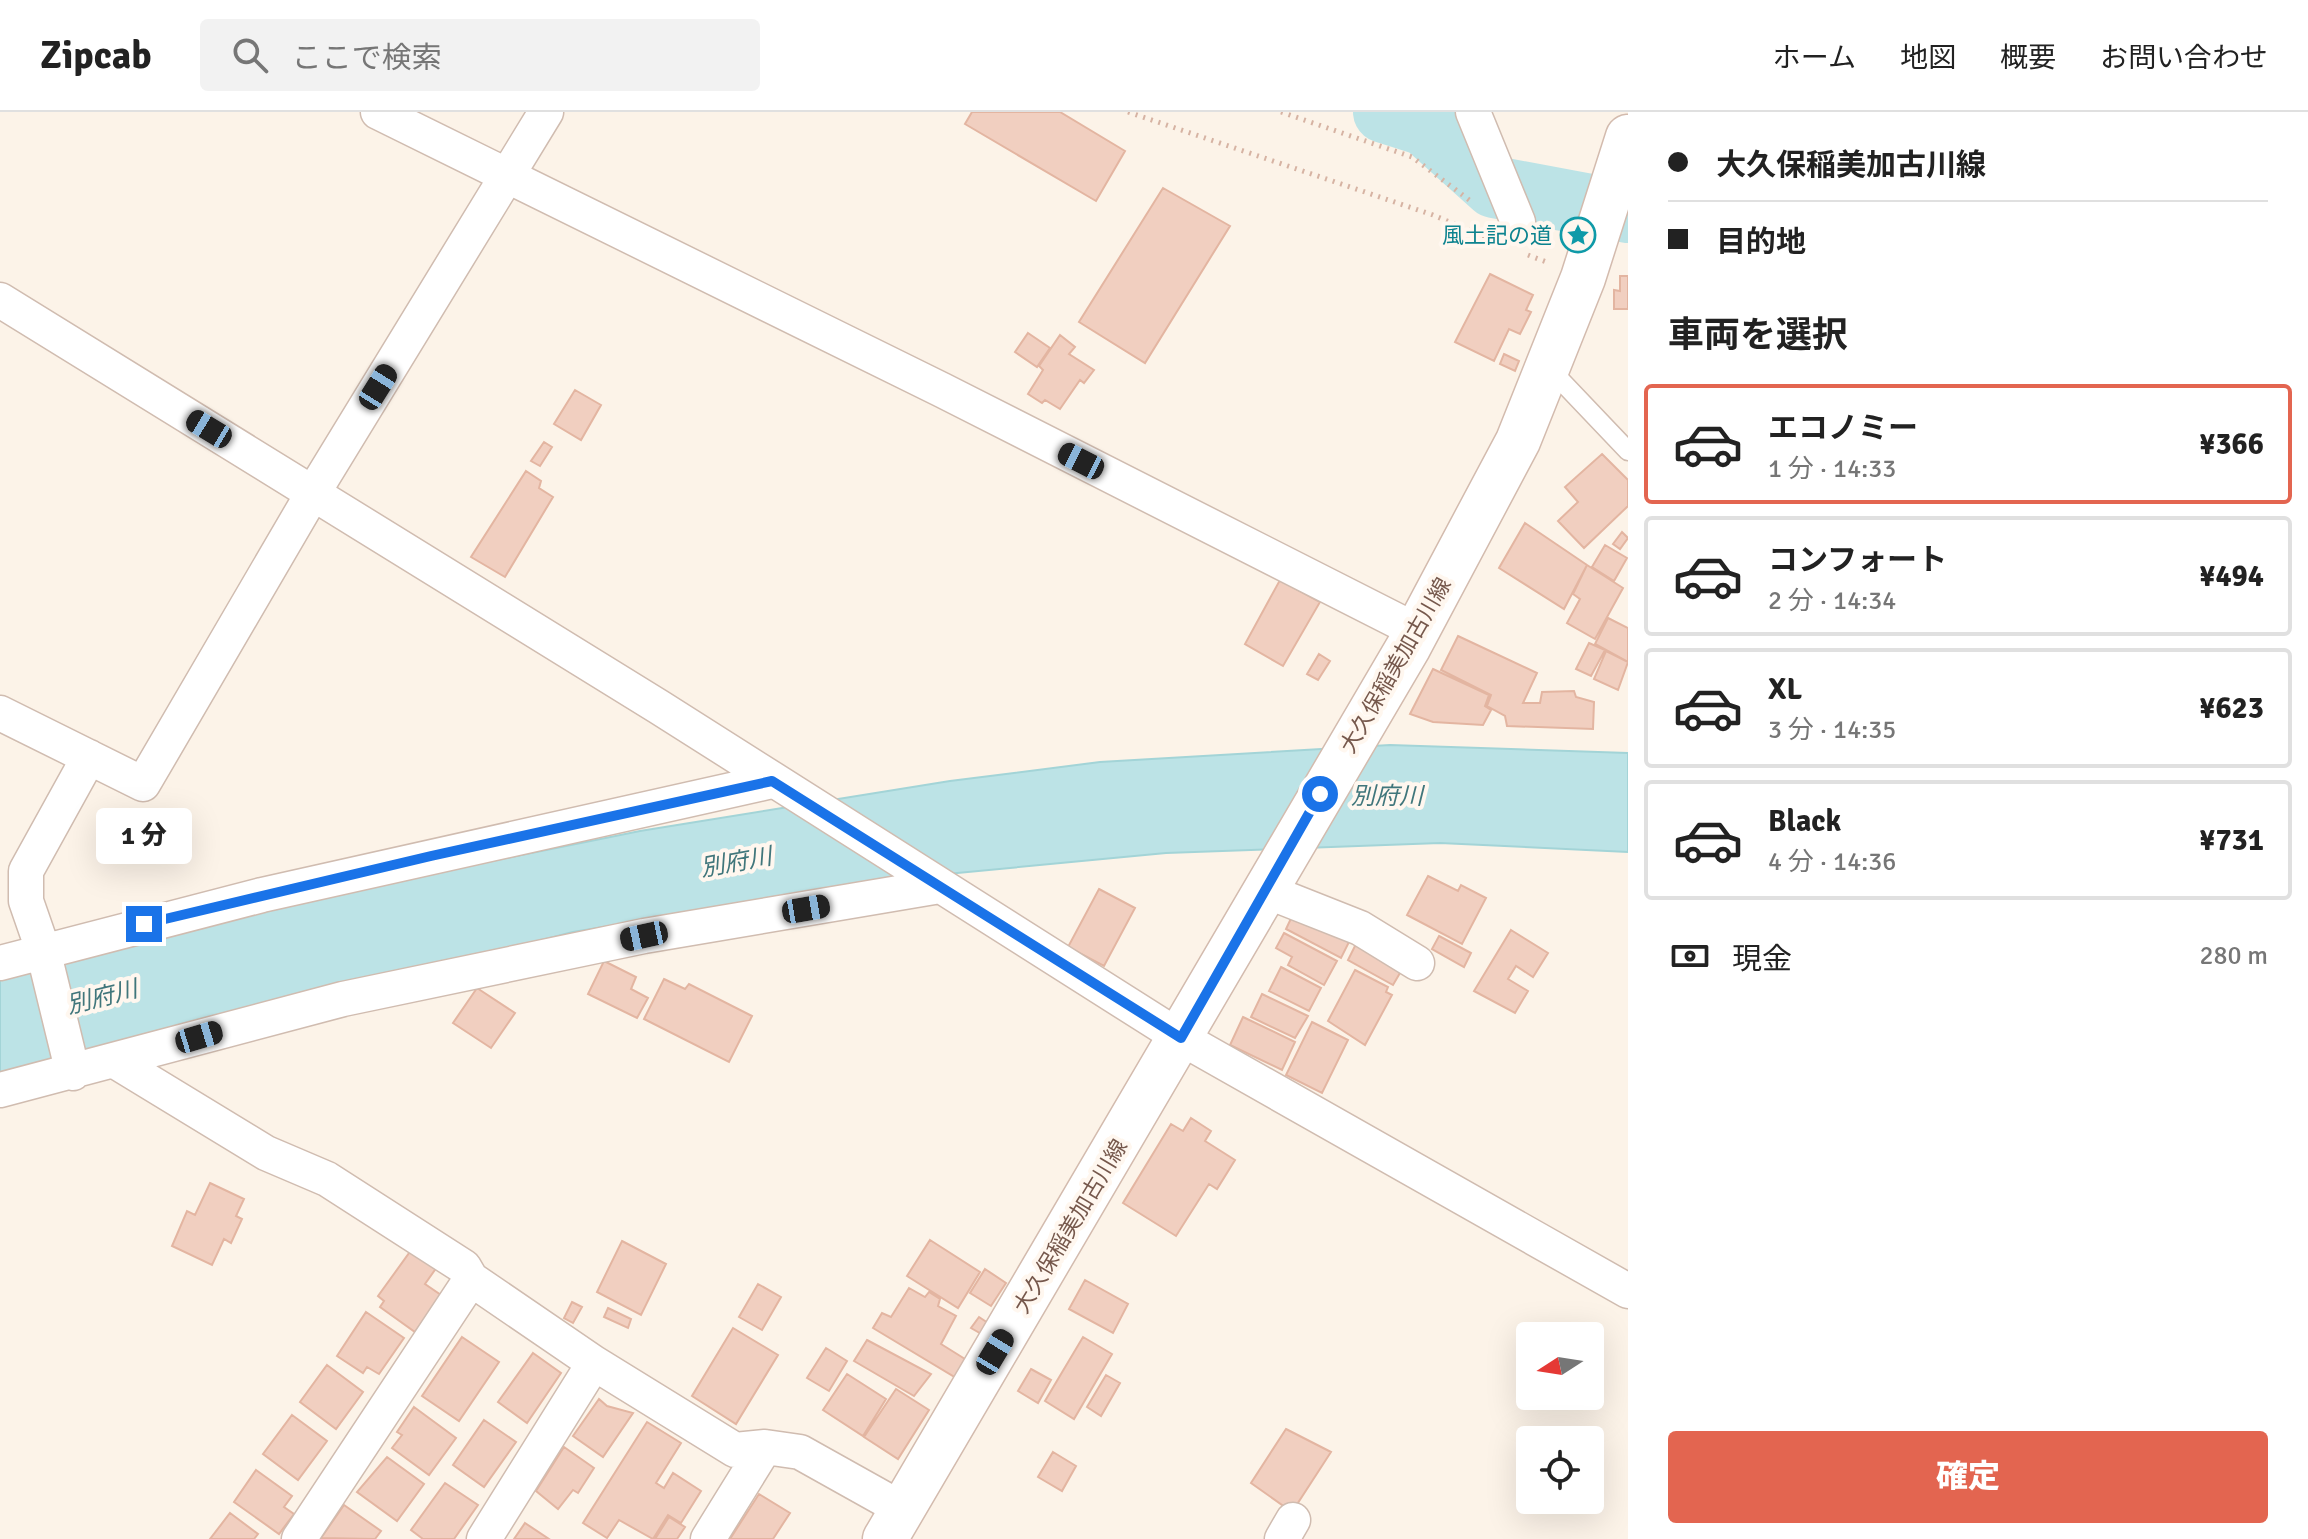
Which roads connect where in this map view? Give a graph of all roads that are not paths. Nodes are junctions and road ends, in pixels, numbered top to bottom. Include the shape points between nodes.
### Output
1 (378, 112) edge
2 (546, 112) edge
3 (1473, 112) edge
4 (1628, 137) edge
5 (507, 175) junction
6 (1511, 238) road end
7 (0, 300) edge
8 (1547, 365) junction
9 (1628, 451) edge
10 (313, 493) junction
11 (1417, 631) junction
12 (0, 713) edge
13 (89, 757) junction
14 (778, 784) junction
15 (932, 881) junction
16 (1268, 882) junction
17 (43, 950) junction
18 (0, 963) edge
19 (1417, 963) dead end
20 (1181, 1038) junction
21 (115, 1061) junction
22 (73, 1073) junction
23 (0, 1090) edge
24 (471, 1279) junction
25 (1628, 1291) edge
26 (594, 1363) junction
27 (765, 1447) junction
28 (890, 1531) edge
29 (299, 1539) edge
30 (484, 1539) edge
31 (708, 1539) edge

1 - 5 street
2 - 5 street
3 - 6 street
4 - 8 main road, 大久保稲美加古川線 via 1583,278
5 - 10 street
5 - 11 street
7 - 10 street
8 - 9 lane
8 - 11 main road, 大久保稲美加古川線 via 1518,441
10 - 13 street via 143,784
10 - 14 street
11 - 16 main road, 大久保稲美加古川線
12 - 13 street
13 - 17 street via 26,871 26,901
14 - 15 street
14 - 17 street via 262,895
15 - 20 street
15 - 21 street via 469,972 228,1028
16 - 19 street
16 - 20 main road, 大久保稲美加古川線
17 - 18 street
17 - 22 street
20 - 25 street
20 - 28 main road, 大久保稲美加古川線
21 - 22 street
21 - 24 street via 266,1153 327,1179 464,1267
22 - 23 street
24 - 26 street
24 - 29 street
26 - 27 street via 735,1450
26 - 30 street
27 - 28 street via 800,1452
27 - 31 street

